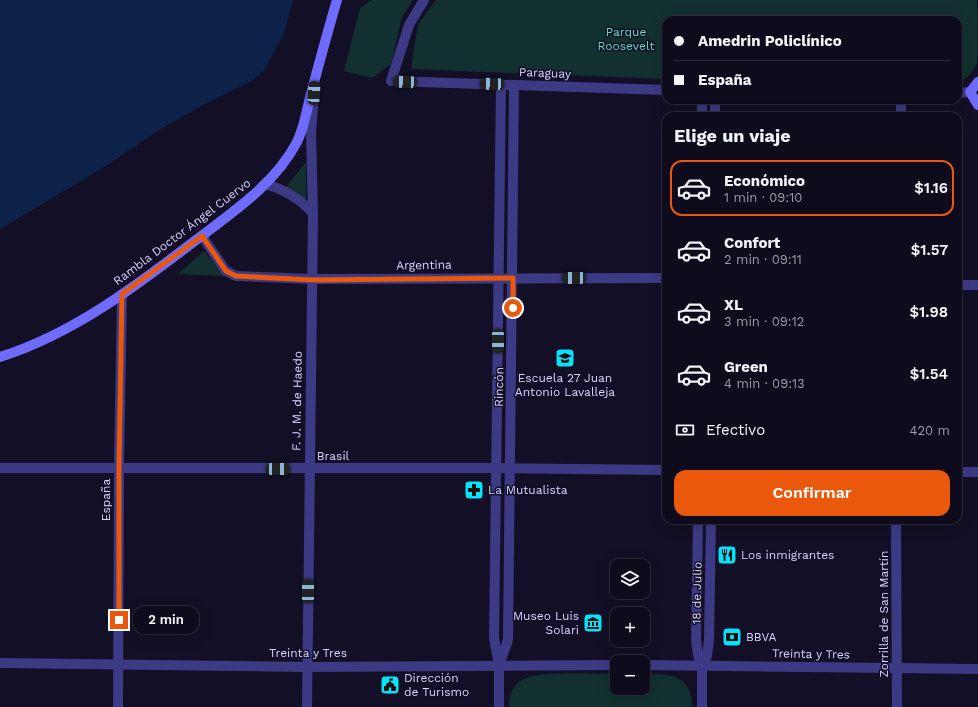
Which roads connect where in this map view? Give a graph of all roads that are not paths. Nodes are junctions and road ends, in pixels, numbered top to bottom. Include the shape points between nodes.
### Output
1 (337, 0) edge
2 (424, 0) edge
3 (315, 80) junction
4 (978, 82) edge
5 (501, 84) junction
6 (514, 84) junction
7 (662, 90) edge
8 (970, 92) junction
9 (962, 93) edge
10 (978, 105) edge
11 (264, 185) junction
12 (313, 214) junction
13 (202, 236) junction
14 (499, 278) junction
15 (513, 278) junction
16 (662, 278) edge
17 (313, 280) junction
18 (962, 285) edge
19 (978, 285) edge
20 (122, 294) junction
21 (0, 357) edge
22 (119, 467) junction
23 (0, 468) edge
24 (497, 468) junction
25 (511, 468) junction
26 (309, 469) junction
27 (662, 470) edge
28 (962, 472) edge
29 (978, 472) edge
30 (698, 524) edge
31 (711, 524) edge
32 (896, 524) edge
33 (0, 663) edge
34 (119, 665) junction
35 (499, 665) junction
36 (610, 665) edge
37 (650, 666) edge
38 (702, 666) junction
39 (308, 667) junction
40 (897, 668) junction
41 (978, 669) edge
42 (118, 707) edge
43 (307, 707) edge
44 (499, 707) edge
45 (702, 707) edge
46 (897, 707) edge

1 - 3 street, Rambla Doctor Ángel Cuervo
2 - 5 street, Paraguay via 409,24 391,81
3 - 11 street, Rambla Doctor Ángel Cuervo via 298,141 285,162
3 - 12 street, F. J. M. de Haedo via 311,133
4 - 8 street
5 - 6 street, Paraguay
5 - 14 street, Rincón
6 - 7 street, Paraguay
6 - 15 street, Rincón
8 - 9 street
8 - 10 street
11 - 12 street via 280,189
11 - 13 street, Rambla Doctor Ángel Cuervo
12 - 17 street, F. J. M. de Haedo
13 - 17 street, Argentina via 226,271 236,276
13 - 20 street, Rambla Doctor Ángel Cuervo
14 - 15 street, Argentina
14 - 17 street, Argentina
14 - 24 street, Rincón
15 - 16 street, Argentina
15 - 25 street, Rincón
17 - 26 street, F. J. M. de Haedo
18 - 19 street
20 - 21 street, Rambla Doctor Ángel Cuervo via 51,337
20 - 22 street, España
22 - 23 street, Brasil
22 - 26 street, Brasil
22 - 34 street, España
24 - 25 street, Brasil
24 - 26 street, Brasil
24 - 35 street, Rincón via 494,638
25 - 27 street, Brasil
25 - 35 street, Rincón via 508,640
26 - 39 street, F. J. M. de Haedo
28 - 29 street
30 - 38 street, 18 de Julio via 696,640
31 - 38 street, 18 de Julio via 709,640 707,656
32 - 40 street, Zorrilla de San Martín
33 - 34 street, Treinta y Tres
34 - 39 street, Treinta y Tres
34 - 42 street, España
35 - 36 street, Treinta y Tres
35 - 39 street, Treinta y Tres
35 - 44 street, Rincón
37 - 38 street, Treinta y Tres
38 - 40 street, Treinta y Tres
38 - 45 street, 18 de Julio
39 - 43 street, F. J. M. de Haedo
40 - 41 street, Treinta y Tres
40 - 46 street, Zorrilla de San Martín

